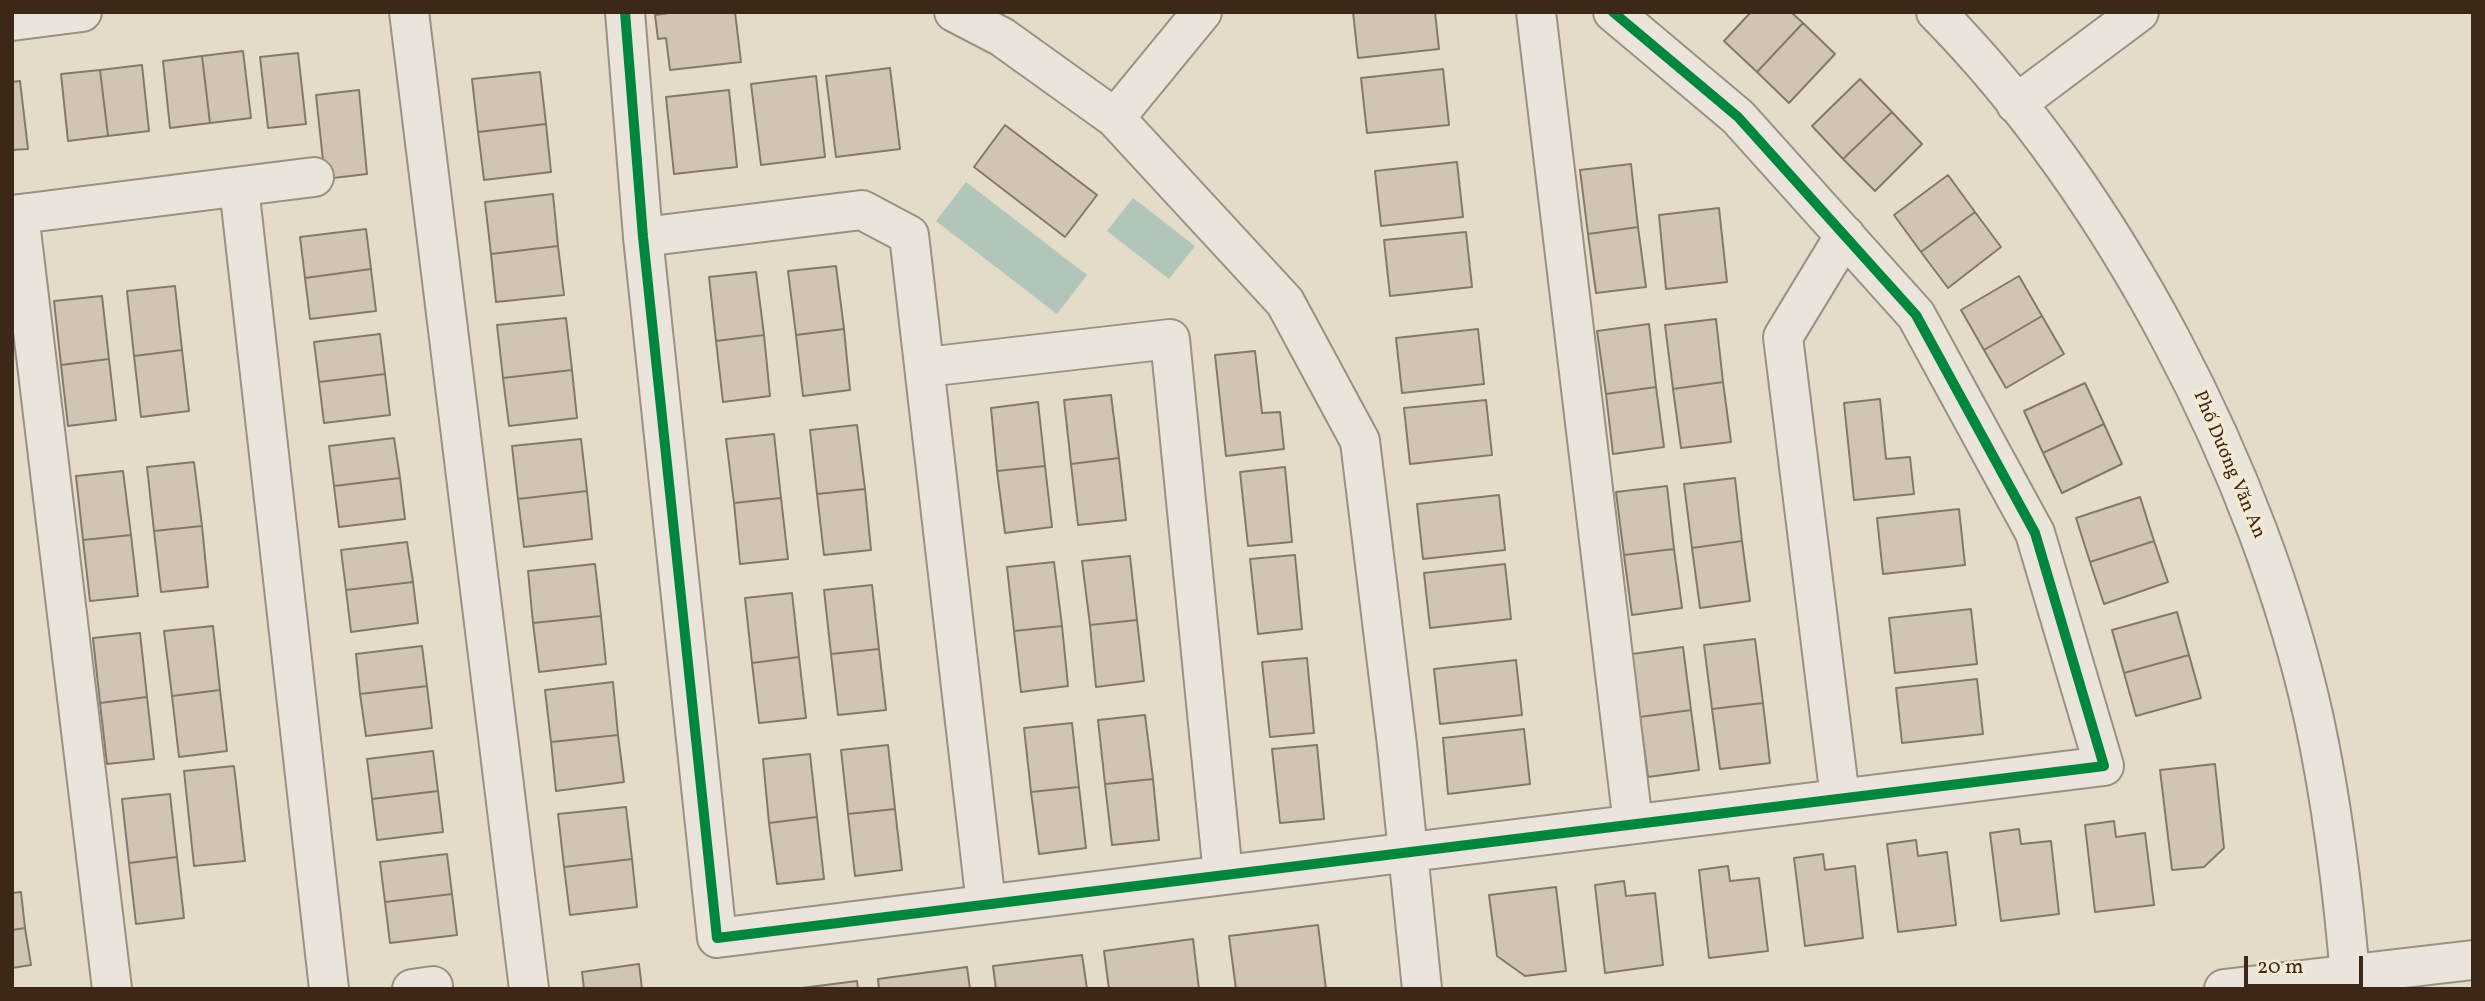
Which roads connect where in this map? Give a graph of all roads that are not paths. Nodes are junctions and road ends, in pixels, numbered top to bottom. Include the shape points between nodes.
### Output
1 (82, 12) edge
2 (409, 12) edge
3 (625, 12) edge
4 (954, 12) edge
5 (1202, 12) edge
6 (1536, 12) edge
7 (1613, 12) edge
8 (1936, 12) edge
9 (2139, 12) edge
10 (12, 21) edge
11 (2015, 104) junction
12 (1115, 118) junction
13 (314, 177) dead end
14 (239, 187) junction
15 (15, 215) edge
16 (1845, 235) junction
17 (643, 237) junction
18 (926, 367) junction
19 (1840, 799) junction
20 (1633, 824) junction
21 (1408, 852) junction
22 (1223, 875) junction
23 (986, 904) junction
24 (2473, 960) edge
25 (2351, 982) edge
26 (112, 989) edge
27 (329, 989) edge
28 (529, 989) edge
29 (1422, 989) edge
30 (2224, 989) edge

1 - 10 street
2 - 28 street
3 - 17 street
4 - 12 street via 1002,37
5 - 12 street
6 - 20 street
7 - 16 street via 1738,117
8 - 11 street, Phố Dương Văn An
9 - 11 street
11 - 25 street, Phố Dương Văn An via 2131,270 2215,427 2261,539 2314,719
12 - 21 street via 1285,302 1360,441
13 - 14 street
14 - 15 street
14 - 27 street
15 - 26 street
16 - 19 street via 1783,337
16 - 19 street via 1916,315 2035,533 2104,766
17 - 18 street via 862,210 909,235
17 - 23 street via 717,938
18 - 22 street via 1170,339
18 - 23 street
19 - 20 street
20 - 21 street
21 - 22 street
21 - 29 street
22 - 23 street
24 - 25 street
25 - 30 street

